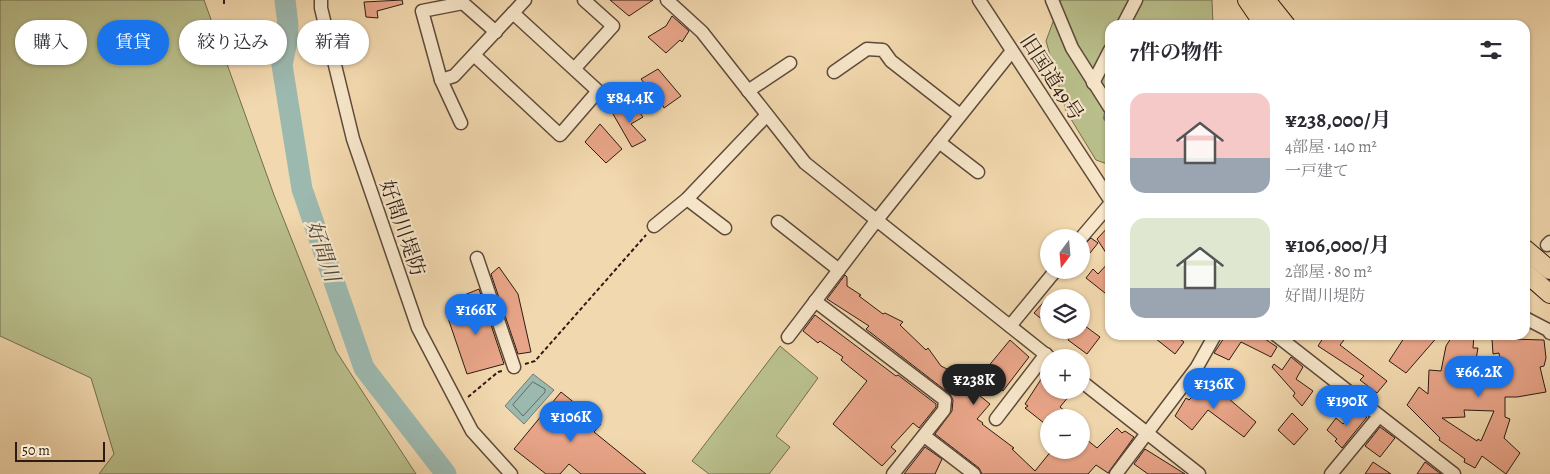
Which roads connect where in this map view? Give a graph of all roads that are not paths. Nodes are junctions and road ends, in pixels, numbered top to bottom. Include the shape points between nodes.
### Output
1 (321, 0) edge
2 (525, 0) edge
3 (584, 0) edge
4 (667, 0) edge
5 (980, 0) edge
6 (1052, 0) edge
7 (1136, 0) edge
8 (1247, 0) edge
9 (1266, 0) edge
10 (513, 13) junction
11 (1126, 20) edge
12 (1261, 20) edge
13 (1282, 20) edge
14 (496, 32) junction
15 (1012, 50) junction
16 (474, 55) junction
17 (1105, 60) edge
18 (790, 63) dead end
19 (575, 68) junction
20 (834, 72) dead end
21 (441, 80) junction
22 (1093, 83) junction
23 (748, 91) junction
24 (1105, 100) edge
25 (960, 115) junction
26 (764, 117) junction
27 (461, 123) dead end
28 (939, 142) junction
29 (978, 172) dead end
30 (1105, 192) edge
31 (687, 199) junction
32 (1105, 210) edge
33 (876, 221) junction
34 (778, 222) dead end
35 (654, 226) road end
36 (725, 228) dead end
37 (1089, 229) edge
38 (1530, 253) edge
39 (477, 258) dead end
40 (839, 270) junction
41 (1550, 270) edge
42 (1530, 276) edge
43 (1049, 279) edge
44 (1550, 294) edge
45 (815, 301) junction
46 (1530, 321) edge
47 (1010, 326) junction
48 (1549, 332) edge
49 (788, 337) dead end
50 (1212, 340) edge
51 (1282, 340) edge
52 (1040, 350) edge
53 (1040, 366) edge
54 (514, 367) road end
55 (1090, 388) edge
56 (1379, 416) junction
57 (996, 419) dead end
58 (1148, 433) junction
59 (927, 438) dead end
60 (960, 463) junction
61 (511, 474) edge
62 (893, 474) edge
63 (952, 474) edge
64 (974, 474) edge
65 (1116, 474) edge
66 (1199, 474) edge
67 (1331, 474) edge
68 (1454, 474) edge

1 - 61 street, 好間川堤防 via 353,139 418,328 472,431
2 - 10 street
3 - 19 street via 613,26
4 - 23 street via 702,32
5 - 15 street, 旧国道49号
6 - 22 street via 1072,48
7 - 11 street
8 - 12 highway
9 - 13 highway
10 - 14 street
10 - 19 street
14 - 16 street
14 - 21 street via 463,3 422,12
15 - 25 street
15 - 30 street, 旧国道49号
16 - 19 street via 560,135 598,91
16 - 21 street via 454,76
17 - 22 street
18 - 23 street
20 - 25 street via 867,49 883,50 892,61
21 - 27 street
22 - 24 street
23 - 26 street
25 - 28 street
26 - 31 street
26 - 33 street via 805,163
28 - 29 street
28 - 33 street
31 - 35 street
31 - 36 street
32 - 37 street
33 - 40 street
33 - 47 street
34 - 40 street
38 - 41 highway
39 - 54 street
40 - 45 street
42 - 44 highway
43 - 47 street
45 - 49 street
45 - 62 street via 945,400 944,410
46 - 48 street
47 - 52 street
50 - 58 street via 1197,367
51 - 56 street
53 - 57 street
55 - 58 street
56 - 67 street
56 - 68 street
58 - 65 street
58 - 66 street
59 - 60 street
60 - 63 street
60 - 64 street

